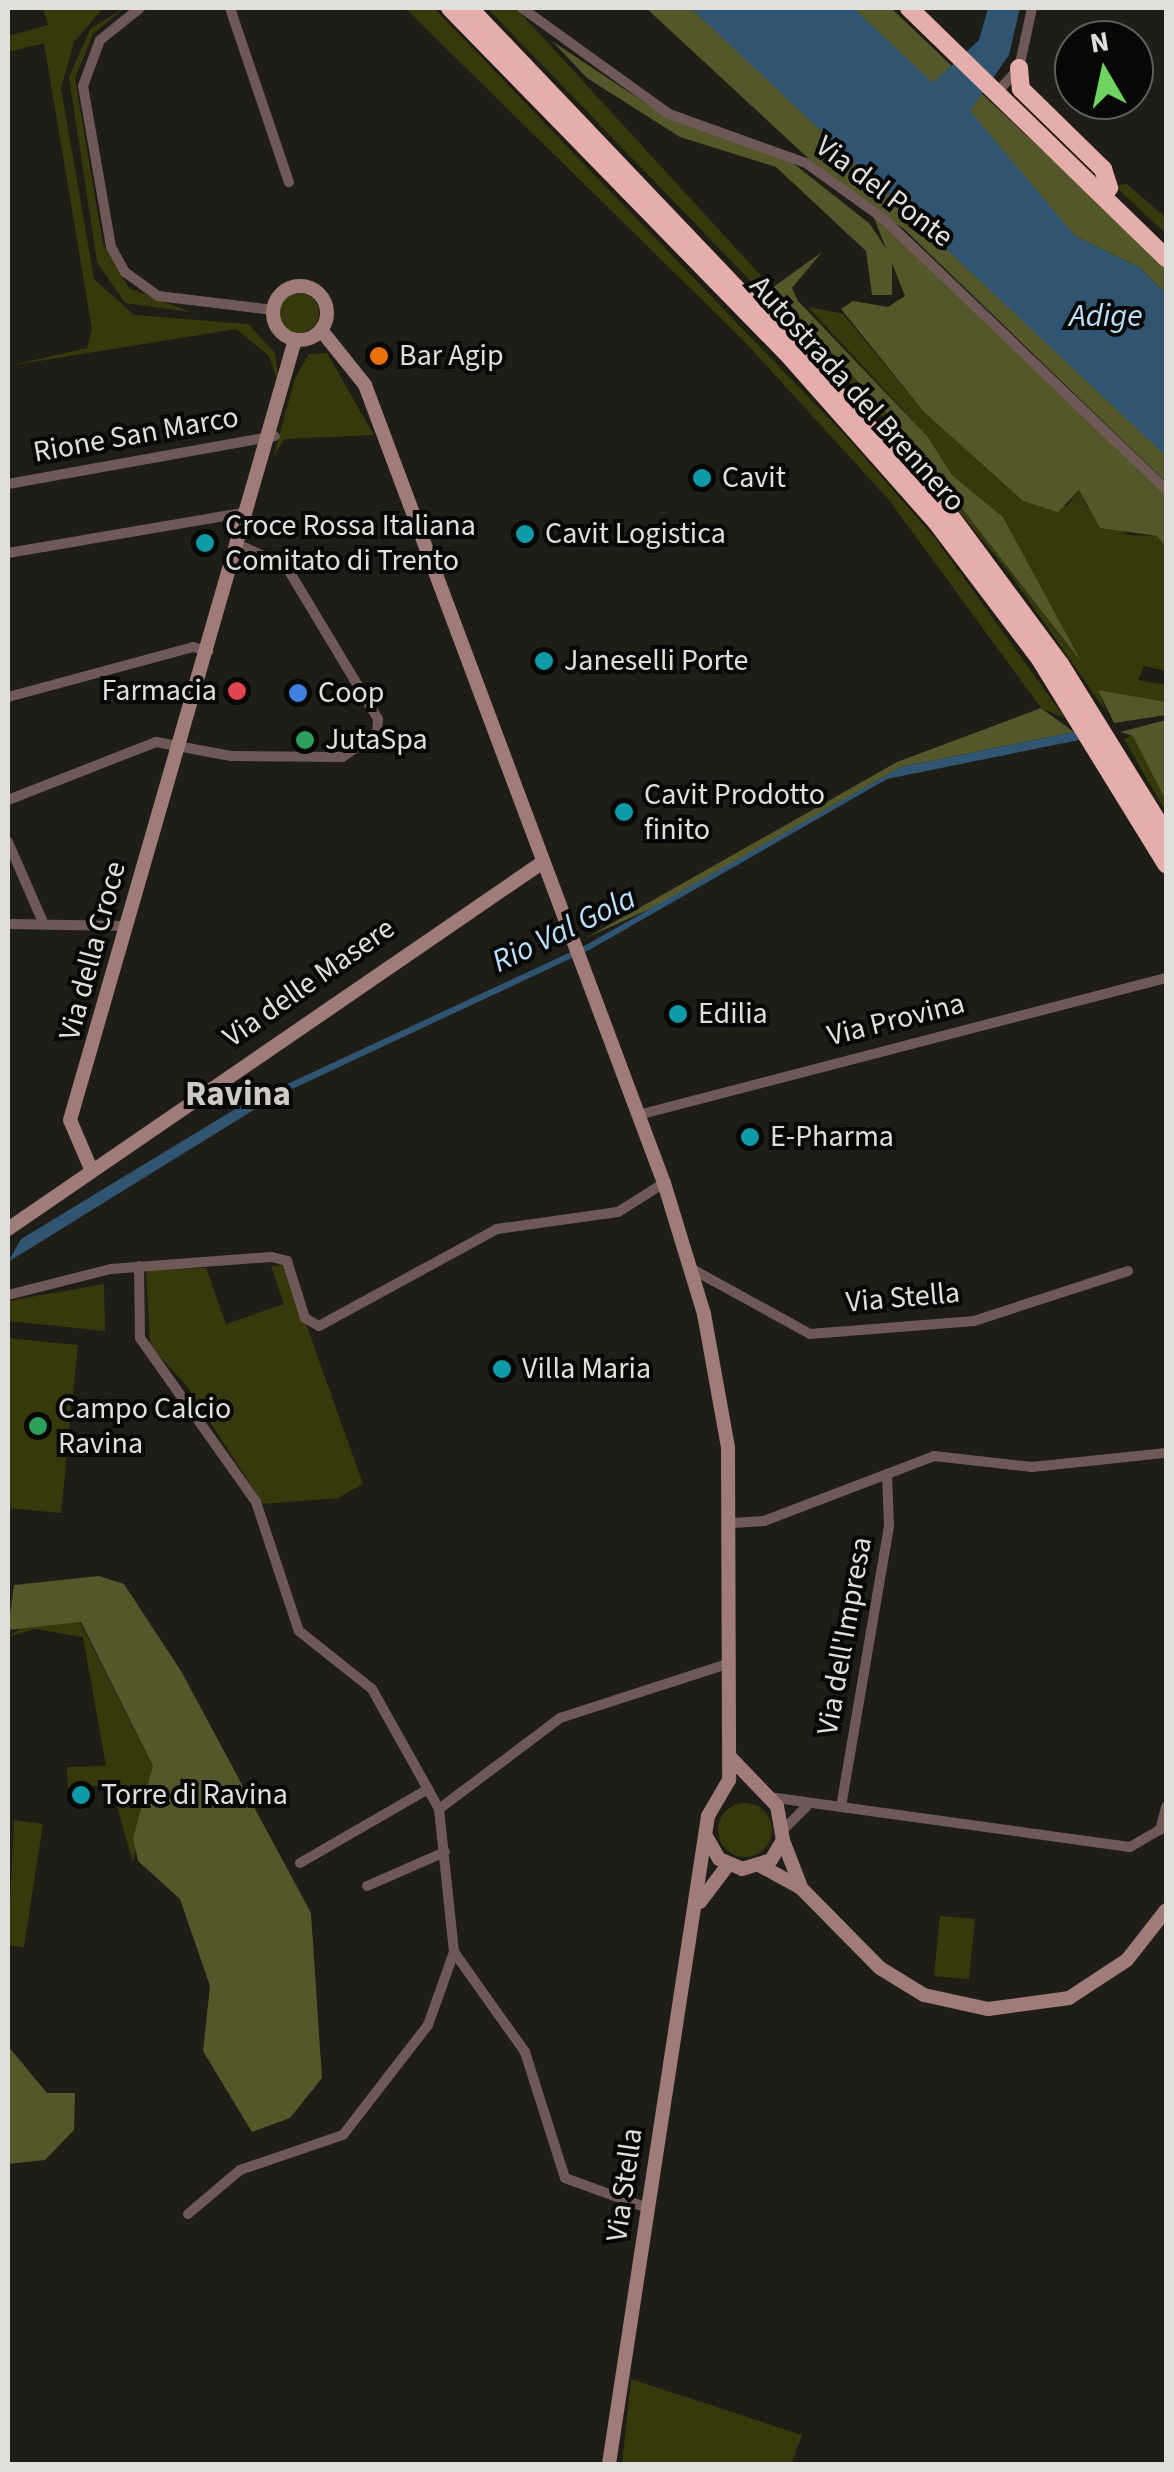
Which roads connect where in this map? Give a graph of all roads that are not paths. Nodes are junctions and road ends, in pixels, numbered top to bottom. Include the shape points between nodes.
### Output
1 (140, 8) edge
2 (230, 8) edge
3 (450, 8) edge
4 (469, 8) edge
5 (522, 8) edge
6 (1032, 8) edge
7 (916, 11) edge
8 (1019, 68) junction
9 (997, 88) junction
10 (289, 182) dead end
11 (1109, 188) junction
12 (1166, 242) edge
13 (1166, 258) edge
14 (273, 310) junction
15 (321, 330) junction
16 (295, 340) junction
17 (274, 436) junction
18 (8, 484) edge
19 (1166, 488) edge
20 (249, 512) junction
21 (239, 546) junction
22 (8, 553) edge
23 (209, 651) junction
24 (8, 697) edge
25 (1085, 714) junction
26 (181, 742) junction
27 (1103, 742) junction
28 (8, 800) edge
29 (1166, 835) edge
30 (8, 842) edge
31 (543, 862) junction
32 (1166, 864) edge
33 (42, 920) junction
34 (8, 924) edge
35 (125, 926) junction
36 (1166, 978) edge
37 (638, 1115) junction
38 (91, 1169) junction
39 (664, 1183) junction
40 (9, 1224) edge
41 (139, 1266) junction
42 (692, 1269) junction
43 (1128, 1272) dead end
44 (8, 1294) edge
45 (1166, 1453) edge
46 (887, 1474) junction
47 (734, 1523) junction
48 (730, 1663) junction
49 (731, 1758) junction
50 (428, 1790) junction
51 (763, 1794) junction
52 (722, 1796) junction
53 (807, 1806) junction
54 (1166, 1806) edge
55 (841, 1807) junction
56 (438, 1809) junction
57 (706, 1828) junction
58 (784, 1834) junction
59 (445, 1852) junction
60 (300, 1864) dead end
61 (728, 1865) junction
62 (761, 1866) junction
63 (368, 1886) dead end
64 (801, 1888) junction
65 (1166, 1910) edge
66 (696, 1912) junction
67 (454, 1952) junction
68 (650, 2209) junction
69 (188, 2214) dead end
70 (608, 2464) edge

1 - 14 street via 100,40 83,86 111,247 125,272 158,296
2 - 10 street
3 - 25 highway, Autostrada del Brennero via 878,452
4 - 25 highway, Autostrada del Brennero via 882,436
5 - 19 street, Via del Ponte via 645,100 806,163 884,218
6 - 8 street
7 - 9 highway
8 - 9 street
8 - 11 highway via 1024,94 1103,170
9 - 11 highway
9 - 13 highway
11 - 12 highway
14 - 15 street via 289,288 313,290 326,307
14 - 16 street via 279,330
15 - 16 street
15 - 31 street via 365,384
16 - 17 street, Via della Croce
17 - 18 street, Rione San Marco
17 - 20 street, Via della Croce
20 - 21 street, Via della Croce
20 - 22 street
21 - 23 street, Via della Croce
21 - 26 street via 286,566 379,730 342,757 231,756
23 - 24 street via 193,648
23 - 26 street, Via della Croce
25 - 27 highway, Autostrada del Brennero
26 - 28 street via 156,742
26 - 35 street, Via della Croce
27 - 29 highway, Autostrada del Brennero
27 - 32 highway, Autostrada del Brennero
30 - 33 street
31 - 37 street, Via Stella
31 - 38 street, Via delle Masere
33 - 34 street
33 - 35 street
35 - 38 street, Via della Croce via 70,1120
36 - 37 street, Via Provina
37 - 39 street, Via Stella
38 - 40 street, Via delle Masere
39 - 41 street via 618,1212 497,1229 319,1326 305,1318 287,1260
39 - 42 street, Via Stella
41 - 44 street
41 - 50 street via 140,1338 256,1502 298,1630 372,1689
42 - 43 street, Via Stella via 810,1334 974,1320
42 - 47 street, Via Stella via 714,1354
45 - 46 street via 1032,1467 934,1456
46 - 47 street
46 - 55 street, Via dell'Impresa via 889,1526
47 - 48 street, Via Stella
48 - 49 street, Via Stella
48 - 56 street via 537,1729 494,1774
49 - 51 street
49 - 52 street, Via Stella
50 - 56 street
50 - 60 street
51 - 52 street
51 - 53 street
51 - 58 street
52 - 57 street, Via Stella
53 - 55 street
53 - 58 street
54 - 55 street via 1160,1830 1130,1847
56 - 59 street
57 - 61 street
57 - 66 street, Via Stella
58 - 62 street
58 - 64 street
59 - 63 street
59 - 67 street
61 - 62 street
61 - 66 street, Via Stella
62 - 64 street
64 - 65 street via 880,1968 924,1994 988,2009 1069,1998 1128,1960
66 - 68 street, Via Stella
67 - 68 street via 525,2052 565,2178
67 - 69 street via 428,2025 342,2135 240,2170
68 - 70 street, Via Stella

